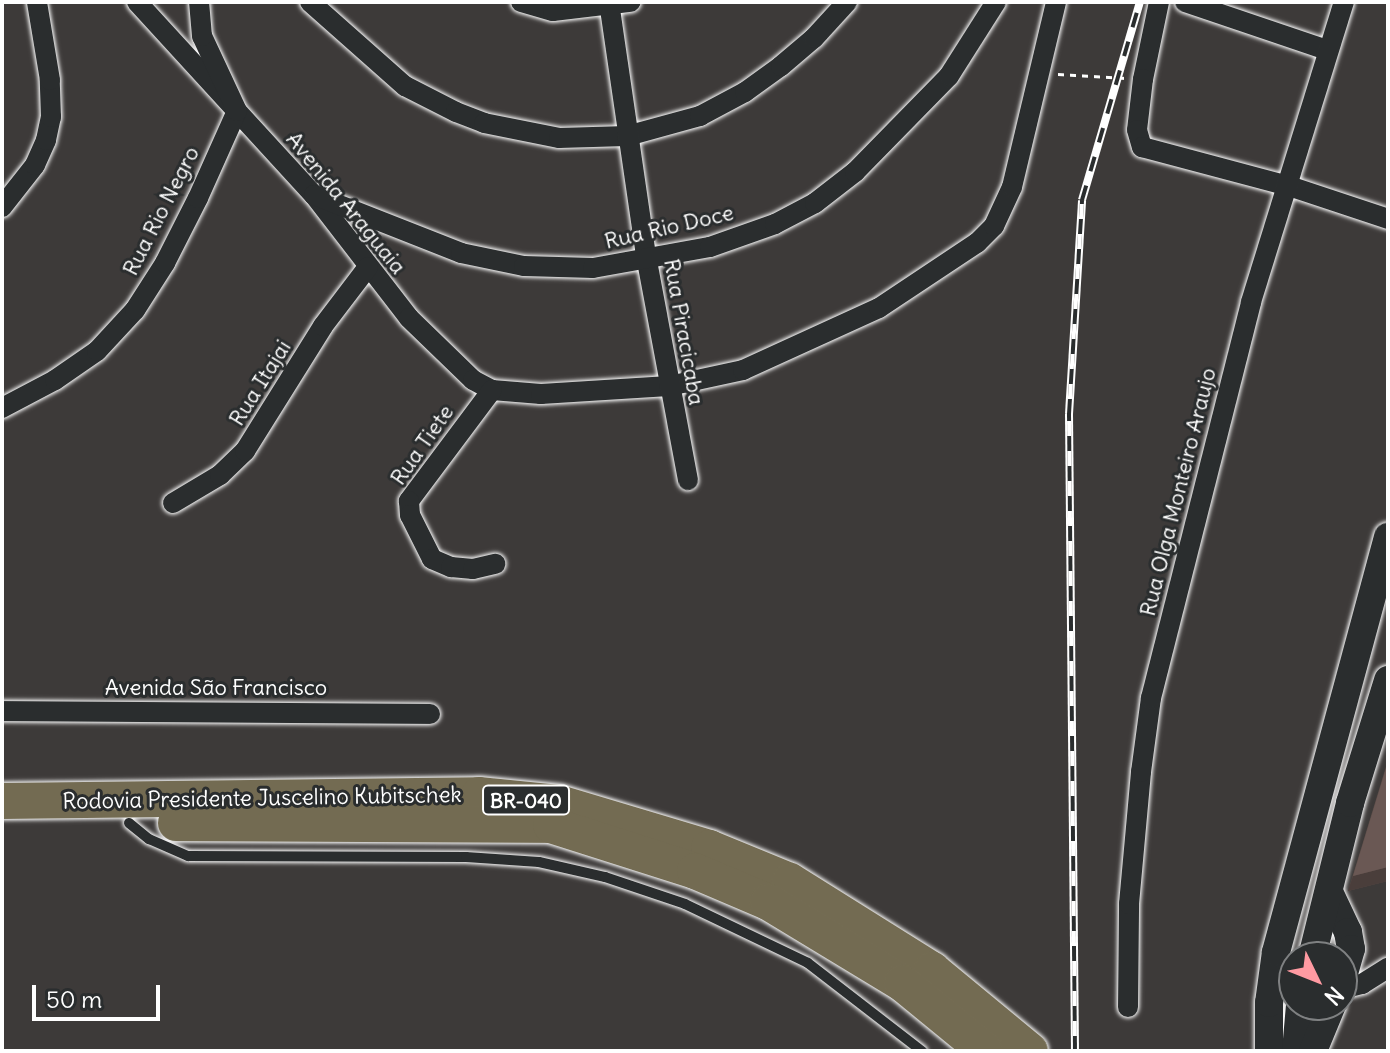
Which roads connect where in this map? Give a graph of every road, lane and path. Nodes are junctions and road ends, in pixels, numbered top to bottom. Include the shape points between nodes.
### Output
1 (37, 2) edge
2 (137, 2) edge
3 (199, 2) edge
4 (310, 2) edge
5 (521, 2) edge
6 (630, 2) edge
7 (847, 2) edge
8 (996, 2) edge
9 (1056, 2) edge
10 (1159, 2) edge
11 (1185, 2) edge
12 (1344, 2) edge
13 (609, 4) edge
14 (1327, 50) junction
15 (1039, 72) junction
16 (1128, 78) dead end
17 (237, 111) junction
18 (627, 136) junction
19 (1289, 186) junction
20 (314, 195) junction
21 (2, 207) edge
22 (1388, 219) edge
23 (647, 261) junction
24 (368, 267) junction
25 (669, 386) junction
26 (492, 390) junction
27 (2, 408) edge
28 (688, 480) dead end
29 (173, 503) dead end
30 (1388, 537) edge
31 (495, 564) dead end
32 (1382, 576) edge
33 (1388, 680) edge
34 (2, 711) edge
35 (430, 714) dead end
36 (2, 801) edge
37 (129, 823) junction
38 (2, 825) edge
39 (1330, 894) junction
40 (1317, 941) edge
41 (1350, 941) edge
42 (1276, 952) junction
43 (1278, 958) edge
44 (1388, 968) edge
45 (1358, 985) edge
46 (1128, 1007) dead end
47 (1299, 1021) edge
48 (1325, 1021) edge
49 (986, 1039) edge
50 (922, 1051) edge
51 (1030, 1051) edge
52 (1269, 1051) edge
53 (1296, 1051) edge
54 (1313, 1051) edge

1 - 21 street via 51,117 35,165
2 - 17 street, Avenida Araguaia
3 - 17 street via 202,36
4 - 18 street via 405,86 456,112 559,138
5 - 13 street via 553,11
6 - 13 street
7 - 18 street via 814,38 745,92 700,116
8 - 23 street, Rua Rio Doce via 949,76 855,172 815,203 710,247
9 - 15 street
10 - 19 street via 1143,79 1138,140 1146,149
11 - 14 street
12 - 14 street, Rua Olga Monteiro Araujo
13 - 18 street, Rua Piracicaba
14 - 19 street, Rua Olga Monteiro Araujo
15 - 16 path
15 - 25 street via 1028,133 1003,210 977,243 879,308 784,354 743,370
17 - 20 street, Avenida Araguaia
17 - 27 street, Rua Rio Negro via 178,237 135,310 97,351
18 - 23 street, Rua Piracicaba
19 - 22 street
19 - 46 street, Rua Olga Monteiro Araujo via 1251,302 1151,698 1129,904
20 - 23 street, Rua Rio Doce via 473,256 524,266 593,268
20 - 24 street, Avenida Araguaia
23 - 25 street, Rua Piracicaba
24 - 26 street, Avenida Araguaia via 409,318 473,380
24 - 29 street, Rua Itajai via 323,326 245,451 220,475
25 - 26 street via 597,393
25 - 28 street, Rua Piracicaba
26 - 31 street, Rua Tiete via 409,501 410,515 432,559 462,568
30 - 32 main road
32 - 42 main road
33 - 39 main road via 1350,803
34 - 35 street, Avenida São Francisco
36 - 49 highway, Rodovia Presidente Juscelino Kubitschek / BR-040 via 479,795 559,803 709,848 790,881 932,970
37 - 38 highway, Rodovia Presidente Juscelino Kubitschek / BR-040
37 - 49 highway, Rodovia Presidente Juscelino Kubitschek / BR-040 via 551,825 695,871 768,902
37 - 50 lane via 149,839 188,856 466,857 539,862 605,877 685,904 808,963
39 - 40 main road
39 - 41 main road
42 - 43 main road
42 - 52 main road
44 - 45 street
47 - 53 main road
48 - 54 main road
49 - 51 highway, Rodovia Presidente Juscelino Kubitschek / BR-040

